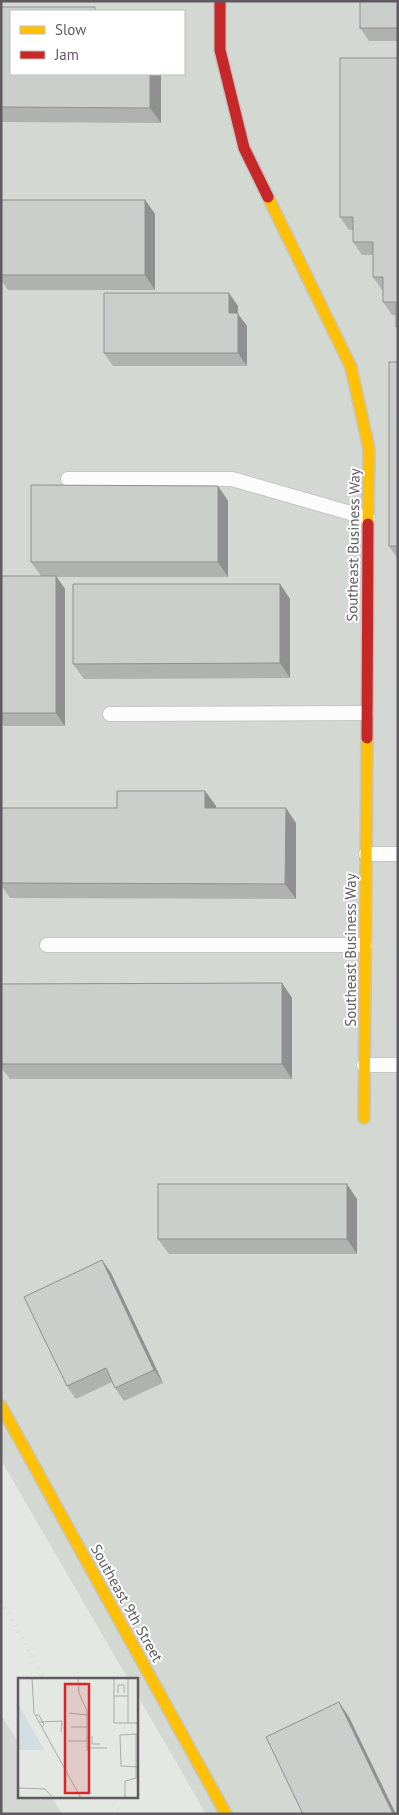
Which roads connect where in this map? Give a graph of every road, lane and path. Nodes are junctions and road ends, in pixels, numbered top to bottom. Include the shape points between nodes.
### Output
1 (220, 1) edge
2 (68, 478) dead end
3 (368, 518) junction
4 (366, 713) junction
5 (110, 714) dead end
6 (366, 854) junction
7 (398, 854) edge
8 (47, 945) dead end
9 (365, 945) junction
10 (364, 1065) junction
11 (398, 1065) edge
12 (364, 1118) dead end
13 (1, 1406) edge
14 (226, 1814) edge

1 - 3 street, Southeast Business Way via 220,50 244,148 351,367 369,449
2 - 3 lane via 232,479
3 - 4 street, Southeast Business Way
4 - 5 lane
4 - 6 street, Southeast Business Way
6 - 7 lane
6 - 9 street, Southeast Business Way
8 - 9 lane
9 - 10 street, Southeast Business Way
10 - 11 lane
10 - 12 street, Southeast Business Way
13 - 14 street, Southeast 9th Street

